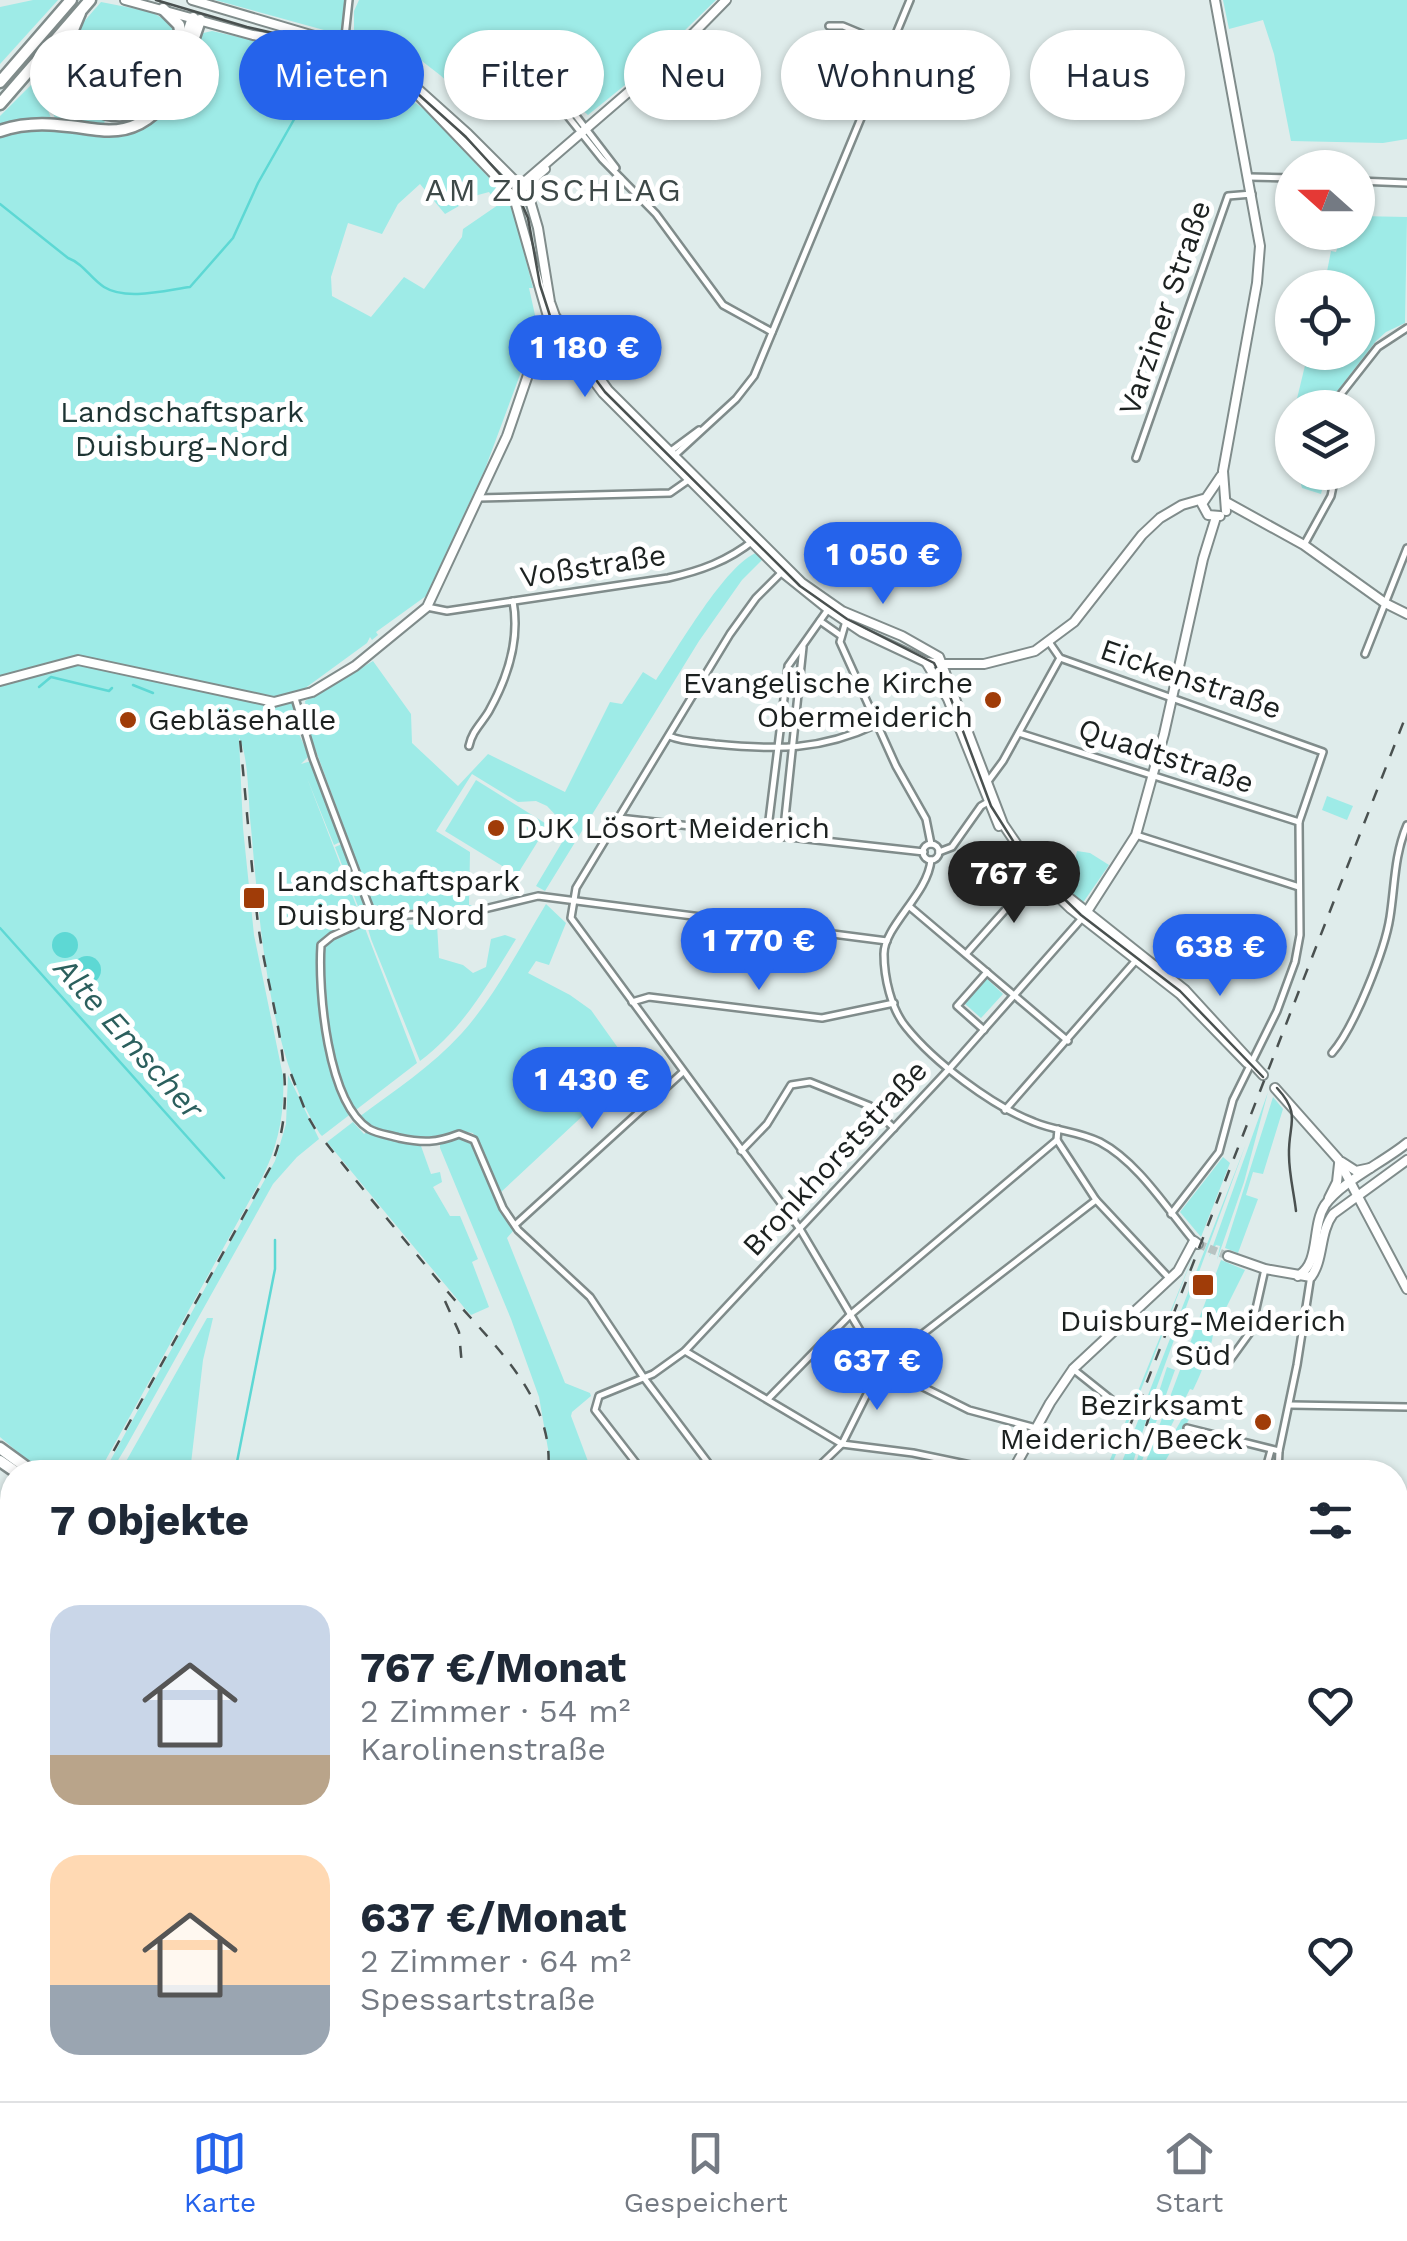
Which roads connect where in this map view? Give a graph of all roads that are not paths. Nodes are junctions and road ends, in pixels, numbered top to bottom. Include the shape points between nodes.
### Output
1 (71, 0) edge
2 (126, 0) edge
3 (350, 0) edge
4 (726, 0) edge
5 (910, 0) edge
6 (1214, 0) edge
7 (89, 1) edge
8 (199, 1) edge
9 (163, 9) junction
10 (80, 13) junction
11 (196, 19) junction
12 (829, 26) dead end
13 (74, 30) edge
14 (180, 30) edge
15 (191, 30) edge
16 (292, 30) edge
17 (346, 30) edge
18 (853, 30) edge
19 (898, 30) edge
20 (239, 32) edge
21 (17, 61) junction
22 (0, 73) edge
23 (0, 82) edge
24 (424, 95) edge
25 (424, 101) edge
26 (0, 104) edge
27 (574, 120) edge
28 (577, 120) edge
29 (860, 120) edge
30 (0, 131) edge
31 (584, 131) junction
32 (506, 172) junction
33 (536, 175) junction
34 (1249, 176) junction
35 (1275, 177) edge
36 (1375, 182) edge
37 (1407, 183) edge
38 (518, 190) junction
39 (1252, 194) junction
40 (531, 204) junction
41 (552, 318) junction
42 (1407, 328) edge
43 (772, 332) junction
44 (1344, 390) edge
45 (670, 455) junction
46 (1136, 458) dead end
47 (1223, 472) junction
48 (691, 478) junction
49 (1333, 490) edge
50 (1214, 492) junction
51 (478, 498) junction
52 (1226, 503) junction
53 (1207, 510) junction
54 (754, 539) junction
55 (1304, 546) junction
56 (1407, 548) edge
57 (782, 572) junction
58 (513, 601) junction
59 (1385, 603) junction
60 (428, 607) junction
61 (829, 607) junction
62 (1407, 614) edge
63 (848, 618) junction
64 (820, 622) junction
65 (840, 634) junction
66 (803, 642) junction
67 (1050, 642) junction
68 (933, 652) junction
69 (1365, 654) dead end
70 (1060, 658) junction
71 (926, 662) junction
72 (943, 664) junction
73 (961, 664) junction
74 (786, 673) junction
75 (801, 675) junction
76 (0, 681) edge
77 (1173, 696) junction
78 (295, 698) junction
79 (877, 724) junction
80 (1019, 733) junction
81 (669, 736) junction
82 (469, 746) dead end
83 (777, 749) junction
84 (794, 749) junction
85 (976, 764) junction
86 (1154, 775) junction
87 (984, 785) junction
88 (990, 801) junction
89 (619, 818) junction
90 (1299, 822) junction
91 (1407, 825) edge
92 (1136, 835) junction
93 (768, 836) junction
94 (783, 838) junction
95 (932, 844) junction
96 (924, 852) junction
97 (939, 852) junction
98 (930, 860) junction
99 (1036, 874) junction
100 (1299, 888) junction
101 (572, 901) junction
102 (910, 906) junction
103 (1085, 915) junction
104 (373, 917) junction
105 (887, 942) junction
106 (966, 954) junction
107 (1138, 958) junction
108 (1157, 966) junction
109 (987, 972) junction
110 (1014, 996) junction
111 (632, 1002) junction
112 (894, 1004) junction
113 (984, 1030) junction
114 (1068, 1040) junction
115 (1332, 1052) dead end
116 (1252, 1065) junction
117 (950, 1068) junction
118 (684, 1072) junction
119 (1262, 1074) dead end
120 (1276, 1088) dead end
121 (1005, 1110) junction
122 (894, 1128) junction
123 (1058, 1128) junction
124 (1056, 1140) junction
125 (1407, 1144) edge
126 (741, 1151) junction
127 (1338, 1159) junction
128 (1407, 1160) edge
129 (1374, 1167) junction
130 (1352, 1183) junction
131 (1358, 1195) junction
132 (1096, 1200) junction
133 (1327, 1202) junction
134 (1171, 1214) junction
135 (515, 1225) junction
136 (800, 1229) junction
137 (1196, 1242) joint
138 (1228, 1256) tunnel mouth
139 (1311, 1264) junction
140 (1266, 1269) junction
141 (1298, 1276) junction
142 (1311, 1278) junction
143 (1170, 1279) junction
144 (1407, 1290) edge
145 (850, 1314) junction
146 (685, 1351) junction
147 (1230, 1360) dead end
148 (881, 1366) junction
149 (1073, 1369) junction
150 (644, 1378) junction
151 (769, 1398) junction
152 (1290, 1405) junction
153 (1407, 1407) edge
154 (1124, 1409) dead end
155 (1036, 1428) junction
156 (1188, 1428) dead end
157 (842, 1444) junction
158 (1270, 1450) junction
159 (1279, 1450) junction
160 (633, 1460) edge
161 (706, 1460) edge
162 (826, 1460) edge
163 (944, 1460) edge
164 (1019, 1460) edge
165 (1268, 1460) edge
166 (1279, 1460) edge

1 - 21 highway
2 - 9 main road
3 - 17 street
4 - 31 main road
5 - 19 street
6 - 34 main road, Varziner Straße
7 - 10 highway
8 - 11 main road
8 - 16 main road
9 - 11 main road
9 - 14 highway
10 - 13 highway
10 - 26 highway
11 - 15 highway
11 - 20 main road
11 - 30 highway via 176,87 146,120 116,130 42,123
12 - 18 street
21 - 22 highway
21 - 23 highway
24 - 32 main road
25 - 38 main road
27 - 31 street
28 - 31 street
29 - 43 street
31 - 33 main road
31 - 43 street via 723,305
32 - 33 main road
32 - 38 main road
33 - 38 main road
33 - 40 main road
34 - 35 street
34 - 39 main road, Varziner Straße
36 - 37 street
38 - 40 main road
38 - 41 main road
39 - 46 street, Varziner Straße via 1228,196
39 - 47 main road, Varziner Straße via 1260,246 1257,283
40 - 41 main road
41 - 45 main road via 603,393
41 - 51 main road
42 - 44 street via 1378,347
43 - 45 street via 747,387
45 - 48 main road
47 - 50 main road, Varziner Straße
47 - 52 main road, Varziner Straße
48 - 51 street via 670,493
48 - 54 main road
49 - 55 street
50 - 52 main road
50 - 53 main road
51 - 60 main road
52 - 53 main road
52 - 55 main road
53 - 67 main road via 1175,508 1142,535 1088,606
53 - 77 main road, Bronkhorststraße via 1208,538
54 - 57 main road
54 - 58 street, Voßstraße via 702,570
54 - 61 main road
55 - 59 main road
56 - 59 street
57 - 61 main road
57 - 81 street via 730,634
58 - 60 street, Voßstraße via 447,611
58 - 82 street via 517,621 509,663
59 - 62 main road
59 - 69 street
60 - 78 main road via 355,666
61 - 63 main road
61 - 64 street
63 - 65 street
63 - 68 main road
63 - 71 main road
64 - 65 street
64 - 66 street
65 - 79 street
66 - 74 street
66 - 75 street
67 - 70 street, Eickenstraße
67 - 73 main road via 1006,660
68 - 72 main road
68 - 73 main road
70 - 77 street, Eickenstraße
70 - 80 street
71 - 72 main road
71 - 85 main road
72 - 73 main road
72 - 85 main road
74 - 75 street
74 - 83 street
75 - 84 street
76 - 78 main road via 75,660 264,700
77 - 86 main road, Bronkhorststraße
77 - 90 street, Eickenstraße via 1324,752
78 - 104 street
79 - 84 street
79 - 95 street
80 - 86 street, Quadtstraße
80 - 87 street
81 - 83 street
81 - 89 street
83 - 84 street
83 - 93 street
84 - 94 street
85 - 87 main road
86 - 90 street, Quadtstraße
86 - 92 main road, Bronkhorststraße
87 - 88 main road
88 - 97 street via 952,847
88 - 99 main road via 1008,840
89 - 93 street
89 - 101 street
90 - 100 street
91 - 115 street via 1384,939 1345,1038
92 - 100 street
92 - 103 main road, Bronkhorststraße
93 - 94 street
94 - 96 street
95 - 96 street
95 - 97 street
96 - 98 street
97 - 98 street
98 - 102 street
99 - 103 main road
99 - 106 street
100 - 116 street via 1295,962
101 - 104 street via 538,896 476,911
101 - 105 street
101 - 111 street via 570,918
102 - 105 street
102 - 106 street
103 - 107 main road
103 - 108 main road
103 - 110 street, Bronkhorststraße
104 - 135 street via 320,950 326,1050 353,1112 373,1131 422,1143 469,1136
105 - 112 street
106 - 109 street
107 - 108 street
107 - 114 street
107 - 116 main road
108 - 116 main road
109 - 110 street
109 - 113 street via 958,1006
110 - 113 street, Bronkhorststraße
110 - 114 street
111 - 112 street via 649,998 822,1018
111 - 118 street
112 - 117 street via 904,1026
113 - 117 street, Bronkhorststraße
114 - 121 street
116 - 119 main road
116 - 134 street via 1215,1159
117 - 121 street
117 - 122 street, Bronkhorststraße
118 - 126 street
118 - 135 street
120 - 127 main road
121 - 123 street
122 - 126 street via 870,1106 799,1082
122 - 136 street, Bronkhorststraße
123 - 124 street
123 - 134 street via 1101,1142 1124,1159
124 - 132 street
124 - 145 street
125 - 129 main road
126 - 136 street
127 - 129 main road via 1356,1170
127 - 130 main road
127 - 133 main road via 1338,1182
128 - 131 main road
129 - 130 main road
130 - 131 main road
130 - 133 main road
131 - 142 main road via 1329,1219
131 - 144 main road
132 - 143 street
132 - 148 street
133 - 139 main road
134 - 137 street
135 - 150 street via 590,1298
136 - 145 street
136 - 146 street, Bronkhorststraße
137 - 143 main road
138 - 140 main road
139 - 141 main road
139 - 142 street
140 - 141 main road
140 - 147 street via 1251,1330
141 - 142 main road
142 - 152 street
143 - 149 main road
145 - 148 street
145 - 151 street
146 - 150 street, Bronkhorststraße
146 - 151 street
148 - 155 street via 969,1410
148 - 157 street
149 - 154 street
149 - 155 main road
150 - 160 street, Bronkhorststraße via 595,1404
150 - 161 street
151 - 157 street
152 - 153 street
152 - 159 street
155 - 164 main road
156 - 158 street
157 - 162 street
157 - 163 street
158 - 159 street
158 - 165 street
159 - 166 street

